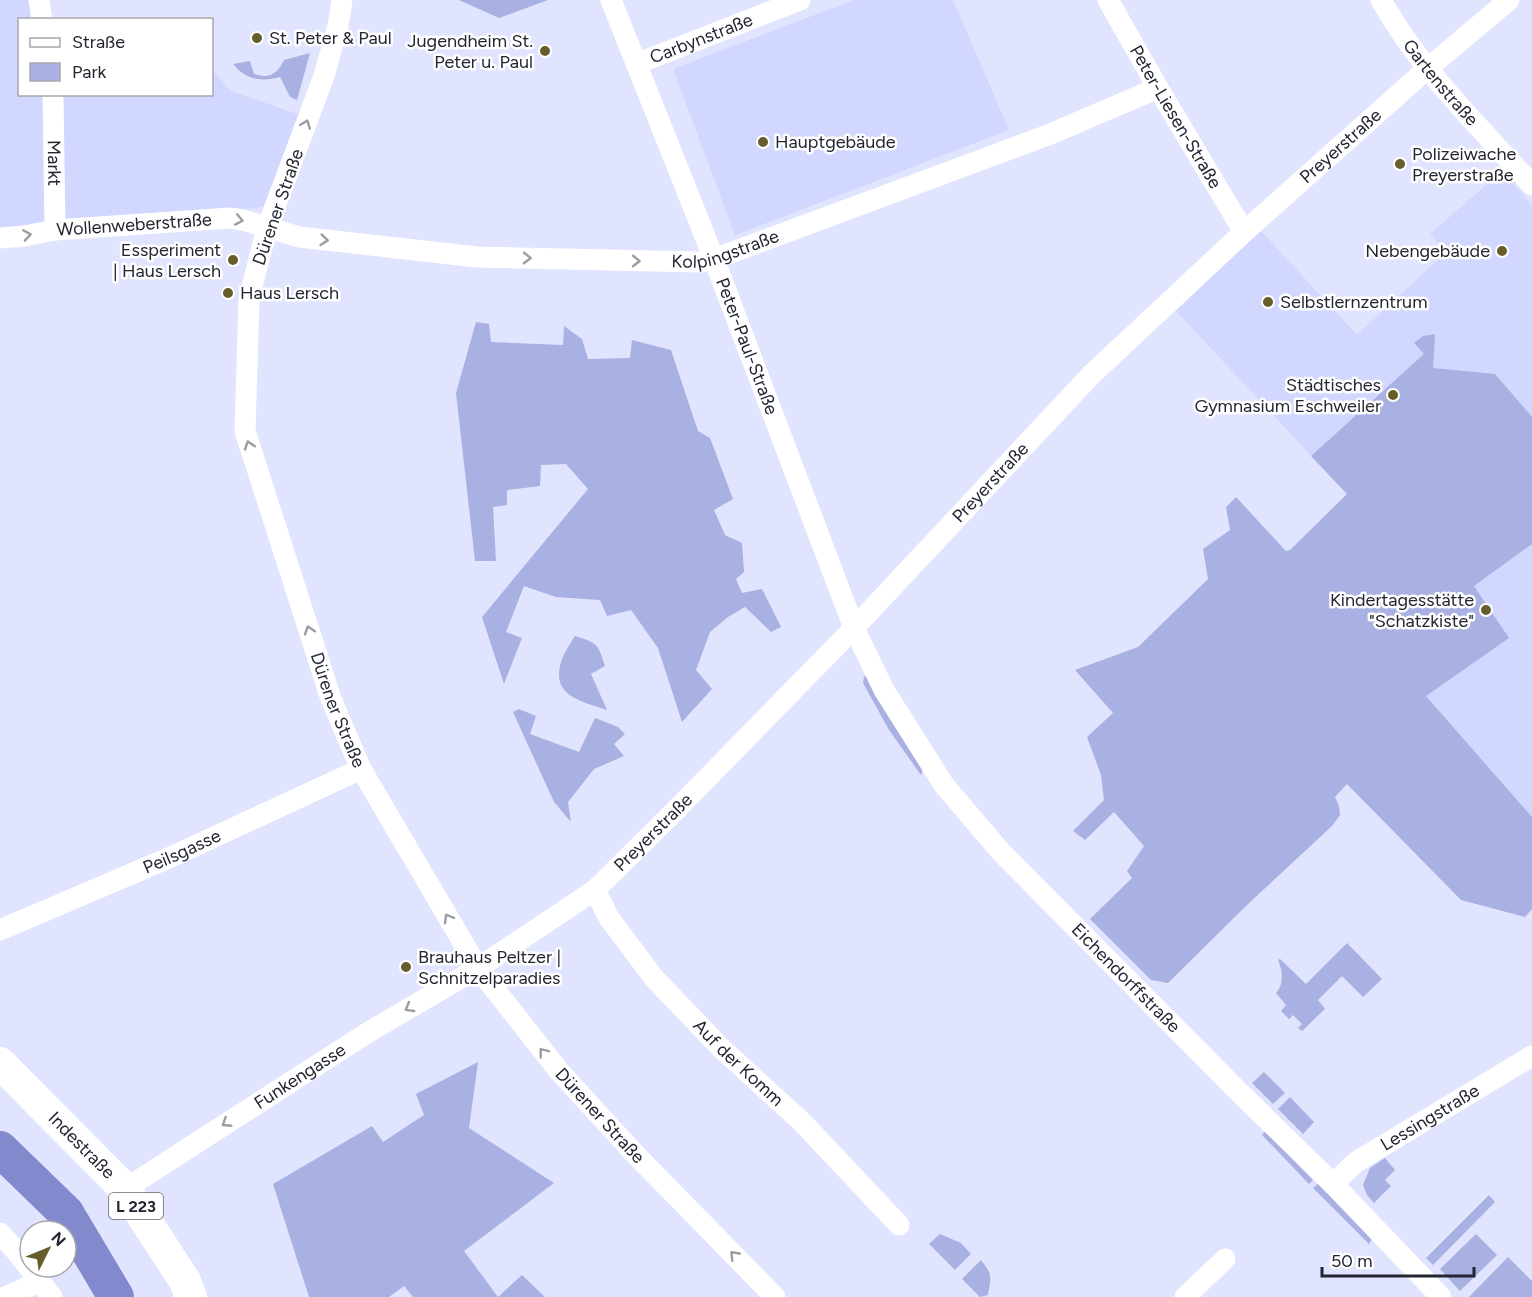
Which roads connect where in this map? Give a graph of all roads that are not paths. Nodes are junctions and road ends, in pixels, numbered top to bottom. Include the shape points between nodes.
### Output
1 (39, 0) edge
2 (342, 0) edge
3 (611, 0) edge
4 (800, 0) edge
5 (1108, 0) edge
6 (1381, 0) edge
7 (1509, 0) edge
8 (42, 18) edge
9 (636, 64) junction
10 (1427, 69) junction
11 (1158, 88) junction
12 (52, 96) edge
13 (1532, 185) edge
14 (267, 228) junction
15 (55, 230) junction
16 (1244, 232) junction
17 (0, 238) edge
18 (714, 259) junction
19 (854, 628) junction
20 (361, 769) junction
21 (595, 890) junction
22 (0, 930) edge
23 (478, 968) junction
24 (1532, 1056) edge
25 (0, 1063) edge
26 (1332, 1184) junction
27 (125, 1189) junction
28 (899, 1225) dead end
29 (0, 1233) edge
30 (1225, 1259) dead end
31 (46, 1289) edge
32 (5, 1297) edge
33 (191, 1297) edge
34 (775, 1297) edge
35 (1185, 1297) edge
36 (1441, 1297) edge

1 - 8 street
14 -> 2 street, Dürener Straße via 324,76
3 - 9 street, Peter-Paul-Straße
4 - 9 street, Carbynstraße
5 - 11 street, Peter-Liesen-Straße
6 - 10 street, Gartenstraße
7 - 10 street, Preyerstraße
9 - 18 street, Peter-Paul-Straße
10 - 13 street, Gartenstraße
10 - 16 street, Preyerstraße
11 - 16 street, Peter-Liesen-Straße
11 - 18 street, Kolpingstraße via 1048,135
12 - 15 street, Markt
15 -> 14 street, Wollenweberstraße via 230,218
14 -> 18 street, Kolpingstraße via 298,237 477,257 686,262
20 -> 14 street, Dürener Straße via 331,699 245,431 249,298
17 -> 15 street, Wollenweberstraße
16 - 19 street, Preyerstraße via 1091,375
18 - 19 street, Peter-Paul-Straße
19 - 21 street, Preyerstraße
19 - 26 street, Eichendorffstraße via 884,690 944,784 1001,852
20 - 22 street, Peilsgasse
23 -> 20 street, Dürener Straße
21 - 23 street, Preyerstraße
21 - 28 street, Auf der Komm via 609,918 654,978 721,1048 803,1123
23 -> 27 street, Funkengasse via 367,1033
34 -> 23 street, Dürener Straße via 634,1154 559,1071
24 - 26 street, Lessingstraße via 1356,1162
25 - 27 main road, Indestraße / L 223
26 - 36 street, Eichendorffstraße
27 - 33 main road, Indestraße / L 223 via 185,1281
29 - 31 street
30 - 35 street
31 - 32 street

